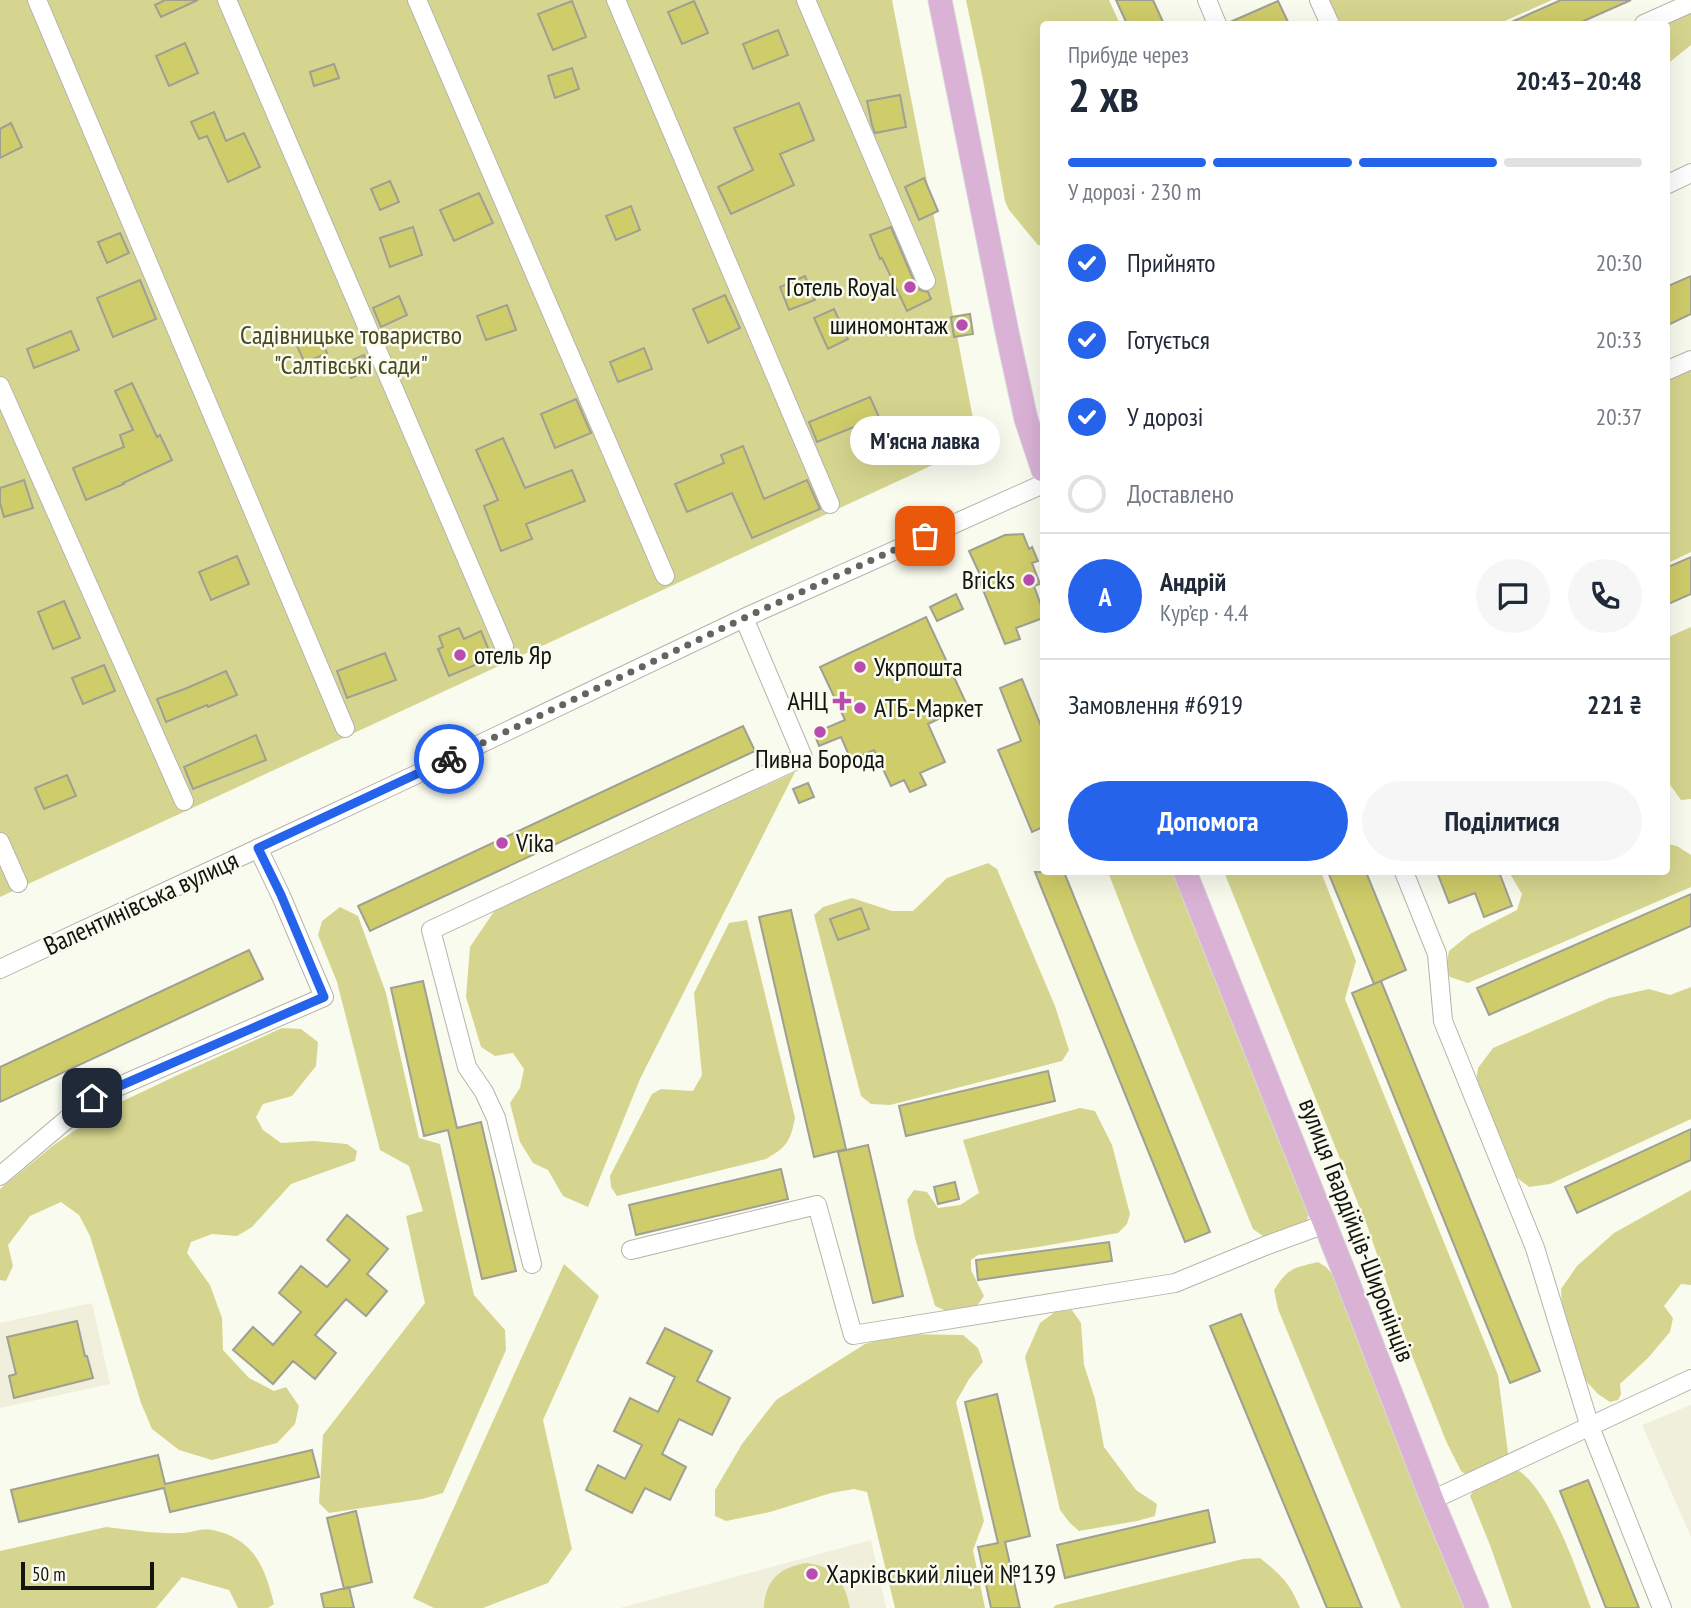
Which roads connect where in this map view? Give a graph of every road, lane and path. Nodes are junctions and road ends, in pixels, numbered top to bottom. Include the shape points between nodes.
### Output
1 (37, 0) edge
2 (227, 0) edge
3 (417, 0) edge
4 (616, 0) edge
5 (806, 0) edge
6 (940, 0) edge
7 (1319, 0) edge
8 (1210, 1) edge
9 (1691, 3) edge
10 (1216, 21) edge
11 (1329, 21) edge
12 (1651, 21) edge
13 (1691, 173) edge
14 (1670, 183) edge
15 (926, 281) dead end
16 (1691, 360) edge
17 (1670, 369) edge
18 (0, 386) edge
19 (1040, 461) edge
20 (1040, 485) edge
21 (831, 504) dead end
22 (665, 576) dead end
23 (744, 618) junction
24 (504, 646) dead end
25 (345, 728) dead end
26 (184, 802) dead end
27 (0, 842) edge
28 (258, 848) junction
29 (1186, 875) edge
30 (1405, 875) edge
31 (18, 883) dead end
32 (0, 969) edge
33 (0, 1176) edge
34 (1325, 1224) junction
35 (631, 1250) dead end
36 (532, 1264) dead end
37 (1691, 1379) edge
38 (1590, 1427) junction
39 (1432, 1500) junction
40 (1477, 1608) edge
41 (1662, 1608) edge

1 - 25 street
2 - 24 street
3 - 22 street
4 - 21 street
5 - 15 street
6 - 19 main road via 1007,332
7 - 11 street
8 - 10 street
9 - 12 street
13 - 14 street
16 - 17 street
18 - 26 street
20 - 23 street, Валентинівська вулиця
23 - 28 street, Валентинівська вулиця
23 - 36 street via 803,757 431,930 467,1067 496,1118
27 - 31 street
28 - 32 street, Валентинівська вулиця
28 - 33 street via 324,997 92,1098
29 - 34 main road, вулиця Гвардійців-Широнінців
30 - 38 street via 1437,954 1443,1021 1535,1248
34 - 35 street via 1175,1283 853,1335 817,1205
34 - 39 main road, вулиця Гвардійців-Широнінців
37 - 38 street
38 - 39 street
38 - 41 street
39 - 40 main road, вулиця Гвардійців-Широнінців

